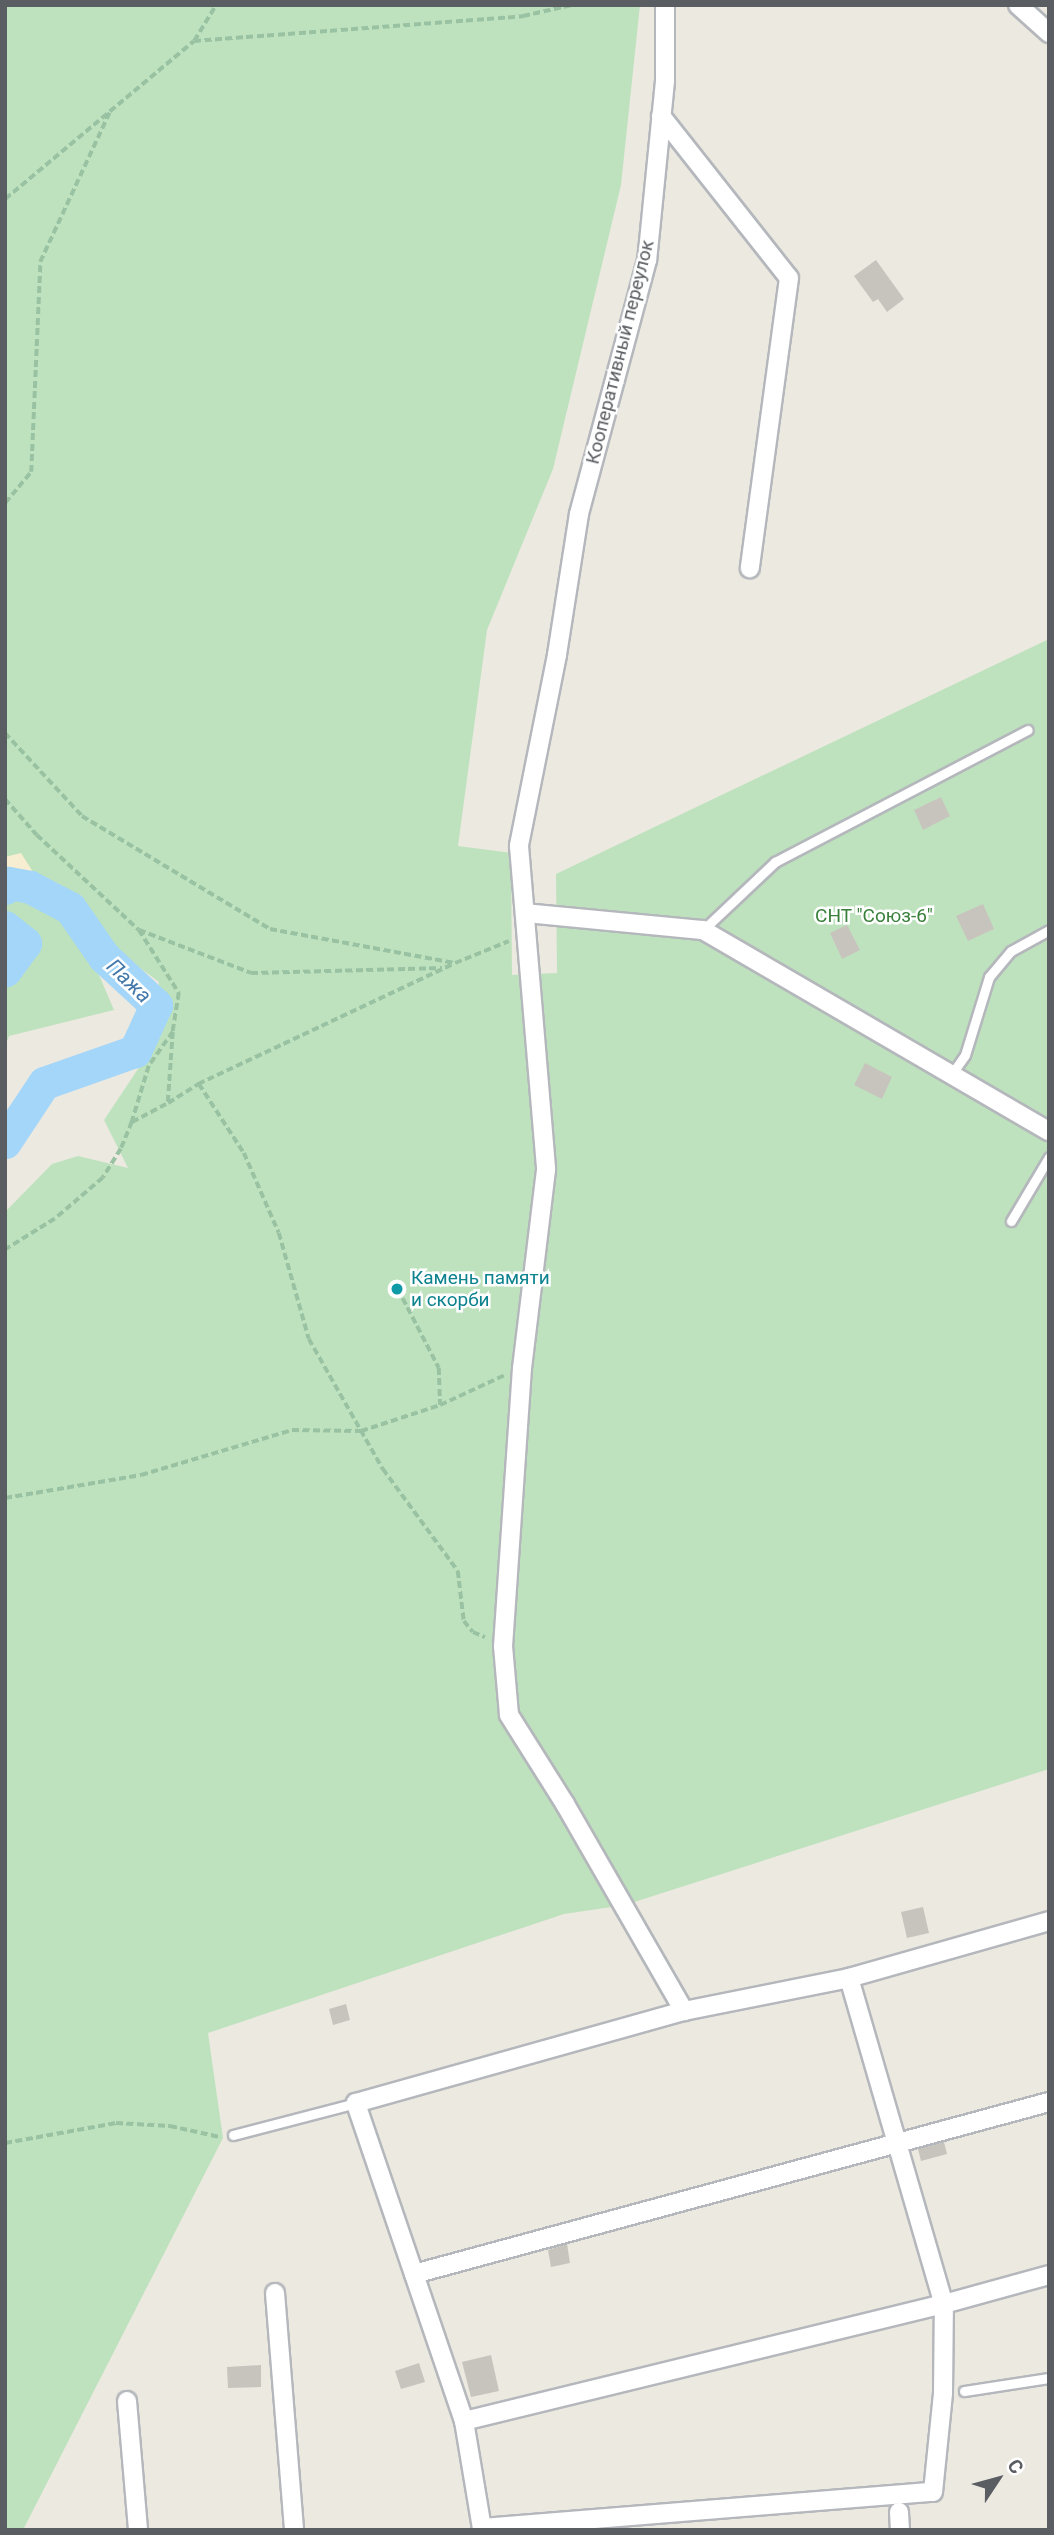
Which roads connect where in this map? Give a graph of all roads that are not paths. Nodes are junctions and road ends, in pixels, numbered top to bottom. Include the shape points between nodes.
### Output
1 (665, 5) edge
2 (1018, 5) edge
3 (1044, 29) edge
4 (661, 116) junction
5 (750, 568) dead end
6 (1028, 730) dead end
7 (525, 913) junction
8 (703, 930) junction
9 (1049, 930) edge
10 (951, 1075) junction
11 (1049, 1131) edge
12 (1049, 1157) edge
13 (1011, 1221) dead end
14 (1049, 1921) edge
15 (849, 1978) junction
16 (684, 2011) junction
17 (1049, 2102) edge
18 (356, 2103) junction
19 (233, 2135) dead end
20 (898, 2146) junction
21 (414, 2274) junction
22 (1049, 2275) edge
23 (275, 2292) dead end
24 (944, 2304) junction
25 (1049, 2378) edge
26 (964, 2391) dead end
27 (127, 2400) dead end
28 (464, 2421) junction
29 (138, 2530) edge
30 (294, 2530) edge

1 - 4 street, Кооперативный переулок
2 - 3 street
4 - 5 street via 789,278
4 - 7 street, Кооперативный переулок via 647,260 579,514 519,846
6 - 8 lane via 775,862
7 - 8 street
7 - 16 street, Кооперативный переулок via 546,1170 522,1368 503,1646 509,1714
8 - 10 street
9 - 10 lane via 1011,951 989,977 965,1055
10 - 11 street
12 - 13 lane
14 - 15 street
15 - 16 street
15 - 20 street
16 - 18 street
17 - 20 street
18 - 19 lane
18 - 21 street
20 - 21 street
20 - 24 street
21 - 28 street
22 - 24 street
23 - 30 street
24 - 28 street
24 - 28 street via 943,2393 933,2492 482,2528
25 - 26 lane
27 - 29 street

